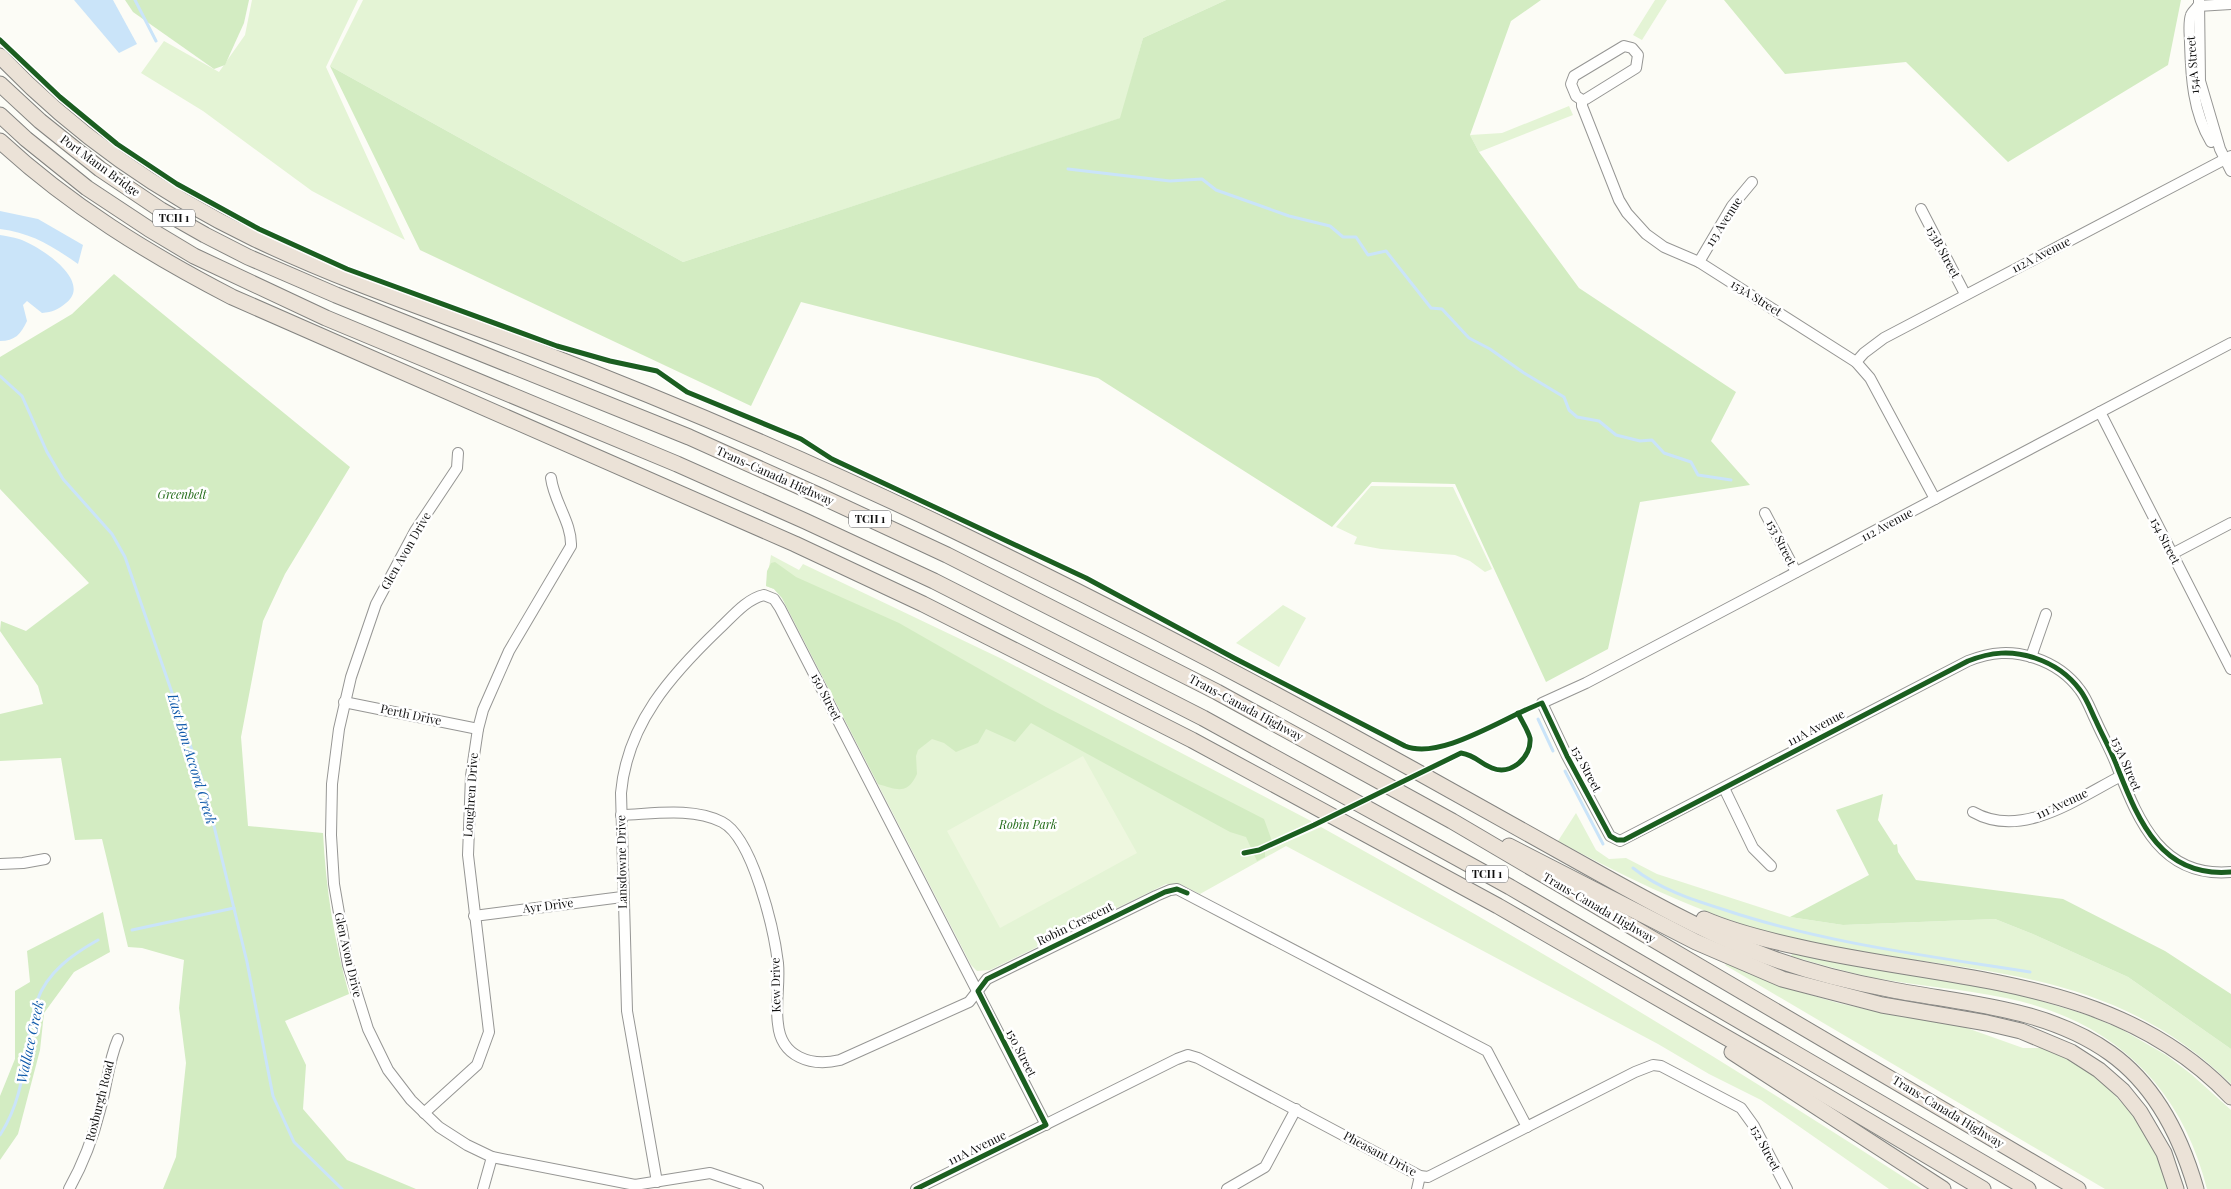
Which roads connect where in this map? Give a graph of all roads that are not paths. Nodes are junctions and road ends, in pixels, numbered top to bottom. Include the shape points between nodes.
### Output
1 (2198, 3) edge
2 (2231, 4) edge
3 (0, 56) edge
4 (0, 84) edge
5 (1582, 100) junction
6 (0, 115) edge
7 (0, 141) edge
8 (2228, 158) edge
9 (2231, 171) edge
10 (1752, 182) dead end
11 (1921, 209) dead end
12 (1699, 262) junction
13 (1965, 294) junction
14 (373, 310) joint
15 (363, 334) joint
16 (2231, 343) edge
17 (1856, 362) junction
18 (2100, 412) junction
19 (458, 452) dead end
20 (551, 478) dead end
21 (1935, 499) junction
22 (1765, 513) dead end
23 (2231, 523) edge
24 (2172, 554) junction
25 (1796, 572) junction
26 (764, 594) joint
27 (2046, 614) dead end
28 (2031, 657) junction
29 (2231, 669) edge
30 (344, 702) junction
31 (1542, 703) joint
32 (478, 729) junction
33 (2121, 776) junction
34 (1724, 788) junction
35 (1974, 812) dead end
36 (621, 815) junction
37 (1452, 821) junction
38 (1617, 840) joint
39 (45, 859) dead end
40 (0, 864) edge
41 (1771, 866) dead end
42 (2231, 872) edge
43 (1602, 875) junction
44 (622, 897) junction
45 (474, 916) junction
46 (1606, 969) junction
47 (978, 991) junction
48 (118, 1040) dead end
49 (2231, 1097) edge
50 (1741, 1108) joint
51 (1296, 1109) junction
52 (424, 1113) junction
53 (1046, 1125) junction
54 (1527, 1127) junction
55 (492, 1157) junction
56 (1420, 1176) junction
57 (656, 1182) junction
58 (69, 1189) edge
59 (483, 1189) edge
60 (758, 1189) edge
61 (916, 1189) edge
62 (1227, 1189) edge
63 (1417, 1189) edge
64 (1787, 1189) edge
65 (1943, 1189) edge
66 (1983, 1189) edge
67 (2028, 1189) edge
68 (2078, 1189) edge
69 (2176, 1189) edge
70 (2196, 1189) edge

1 - 2 street
1 - 8 street, 154A Street via 2200,81 2220,149
3 - 43 highway via 52,106 111,153 171,194 255,239 380,293 699,415 827,470 958,532 1228,669
4 - 14 highway, Port Mann Bridge / TCH 1 via 100,169 161,210 248,257
5 - 5 street, 153A Street via 1636,68 1638,60 1632,48 1619,47 1574,76 1572,88
5 - 12 street, 153A Street via 1619,200 1627,213 1646,234 1664,247
6 - 15 highway, Port Mann Bridge / TCH 1 via 87,188 149,229 239,279
7 - 46 highway via 76,204 154,255 232,297 786,540 923,604 1192,740 1481,897
8 - 9 street, 154A Street
8 - 13 street, 112A Avenue
10 - 12 street, 113 Avenue via 1732,206
11 - 13 street, 153B Street
12 - 17 street, 153A Street
13 - 17 street, 112A Avenue via 1884,338
14 - 37 highway, Trans-Canada Highway / TCH 1 via 689,438 947,555 1217,692
15 - 67 highway, Trans-Canada Highway / TCH 1 via 677,464 805,521 934,581 1195,714 1510,886
16 - 18 street, 112 Avenue
17 - 21 street, 153A Street via 1870,378
18 - 21 street, 112 Avenue
18 - 24 street, 154 Street
19 - 30 street, Glen Avon Drive via 457,468 386,582
20 - 32 street, Loughren Drive via 554,497 571,536 571,546 508,651
21 - 25 street, 112 Avenue
22 - 25 street, 153 Street
23 - 24 street
24 - 29 street, 154 Street
25 - 31 street, 112 Avenue
26 - 36 street, Lansdowne Drive via 750,601 685,662 653,702 628,753 622,780
26 - 47 street, 150 Street via 774,599 780,608
27 - 28 street
28 - 33 street, 153A Street via 2059,670 2082,691
28 - 34 street, 111A Avenue via 2008,652 1968,660
30 - 32 street, Perth Drive
30 - 52 street, Glen Avon Drive via 334,758 331,812 334,884 342,939 356,993 376,1047 399,1086
31 - 38 street, 152 Street via 1610,836
32 - 45 street, Loughren Drive via 468,829
33 - 35 street, 111 Avenue via 2047,813 2025,820 1994,821
33 - 42 street, 153A Street via 2141,823 2164,850 2182,862 2210,871
34 - 38 street, 111A Avenue via 1624,840
34 - 41 street via 1754,848
36 - 44 street, Lansdowne Drive
36 - 47 street, Kew Drive via 697,815 723,823 738,837 754,869 776,952 778,1026 786,1047 797,1057 819,1062 840,1060 969,1002
37 - 68 highway, Trans-Canada Highway / TCH 1
37 - 69 highway via 1529,854 1696,942 1782,979 1882,1005 2004,1027 2071,1052 2099,1070 2123,1091 2140,1112 2164,1153
39 - 40 street
43 - 49 highway via 1708,921 1768,940 1824,953 2015,985 2070,1000 2153,1036 2196,1064
43 - 70 highway via 1721,936 1790,965 1887,989 2015,1012 2082,1035 2112,1054 2160,1106 2182,1147
44 - 45 street, Ayr Drive
44 - 57 street, Lansdowne Drive via 627,1012
45 - 52 street, Loughren Drive via 489,1032 477,1065
46 - 65 highway
46 - 66 highway
47 - 53 street, 150 Street
47 - 54 street, Robin Crescent via 987,978 1156,896 1177,889 1487,1051
48 - 58 street, Roxburgh Road via 110,1058 92,1136
50 - 54 street, Pheasant Drive via 1668,1068 1653,1065
50 - 64 street, 152 Street
51 - 53 street, Pheasant Drive via 1188,1055
51 - 56 street, Pheasant Drive
51 - 62 street via 1265,1167
52 - 55 street, Glen Avon Drive via 439,1127
53 - 61 street, 111A Avenue
54 - 56 street, Pheasant Drive via 1436,1174
55 - 57 street, Glen Avon Drive via 635,1185
55 - 59 street
56 - 63 street
57 - 60 street, Glen Avon Drive via 710,1173

